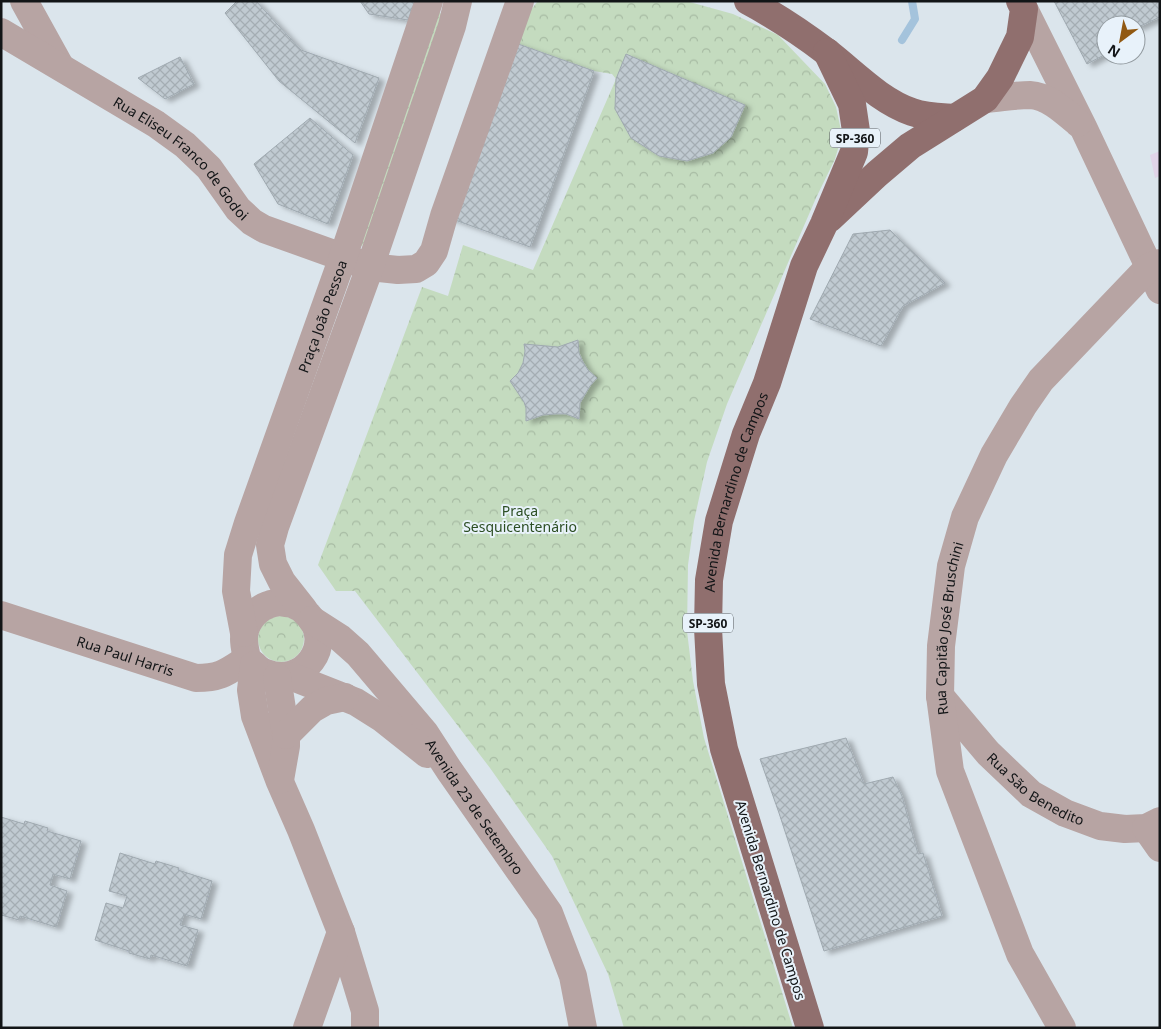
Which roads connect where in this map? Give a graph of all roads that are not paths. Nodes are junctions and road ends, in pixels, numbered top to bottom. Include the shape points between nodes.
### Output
1 (24, 1) edge
2 (429, 1) edge
3 (458, 1) edge
4 (520, 1) edge
5 (748, 1) edge
6 (1022, 5) edge
7 (1, 32) edge
8 (827, 52) junction
9 (60, 66) junction
10 (985, 99) junction
11 (954, 118) junction
12 (1082, 127) junction
13 (824, 224) junction
14 (343, 257) junction
15 (370, 267) junction
16 (1156, 273) edge
17 (1, 615) edge
18 (308, 615) junction
19 (263, 662) junction
20 (940, 696) junction
21 (345, 697) junction
22 (286, 735) junction
23 (449, 770) junction
24 (280, 782) junction
25 (1155, 832) edge
26 (341, 932) junction
27 (307, 1028) edge
28 (365, 1028) edge
29 (583, 1028) edge
30 (810, 1028) edge
31 (1062, 1028) edge

1 - 9 street
2 - 14 street, Praça João Pessoa
3 - 15 street, Praça João Pessoa
4 - 15 street, Rua Eliseu Franco de Godoi via 434,251 426,263 416,269
5 - 8 main road, SP-360
6 - 10 main road, SP-360 via 1020,37 1000,78
6 - 12 street
7 - 9 street, Rua Eliseu Franco de Godoi
8 - 11 main road, SP-360 via 876,92 910,112
8 - 13 main road, Avenida Bernardino de Campos / SP-360 via 852,104 856,131 854,152
9 - 14 street, Rua Eliseu Franco de Godoi via 185,145 209,168 238,209 252,222
10 - 11 main road, SP-360
10 - 12 street via 1031,95 1046,99 1062,108
11 - 13 main road, Avenida Bernardino de Campos / SP-360 via 910,146
12 - 16 street
13 - 30 main road, Avenida Bernardino de Campos / SP-360 via 804,266 767,384 746,434 720,521 709,580 708,628 711,684 724,749
14 - 15 street, Rua Eliseu Franco de Godoi
14 - 19 street, Praça João Pessoa via 238,555 236,591
15 - 18 street, Praça João Pessoa via 270,545 273,564 282,582
16 - 20 street, Rua Capitão José Bruschini via 1042,380 994,455 965,517 951,566 941,646
17 - 19 street, Rua Paul Harris via 196,678 210,678
18 - 19 street via 317,630 318,642 310,664 301,671
18 - 19 street via 293,604 280,602 256,612 248,621
18 - 23 street, Avenida 23 de Setembro via 358,654 425,733
19 - 21 street
19 - 22 street, Praça João Pessoa
19 - 24 street via 251,690 255,716
20 - 25 street, Rua São Benedito via 988,753 1031,794 1065,813 1100,826
20 - 31 street, Rua Capitão José Bruschini via 950,771 1020,954
21 - 22 street via 326,701 312,709
21 - 23 street via 384,719
22 - 24 street, Praça João Pessoa
23 - 29 street, Avenida 23 de Setembro via 549,913 573,976
24 - 26 street
26 - 27 street
26 - 28 street via 365,1011

